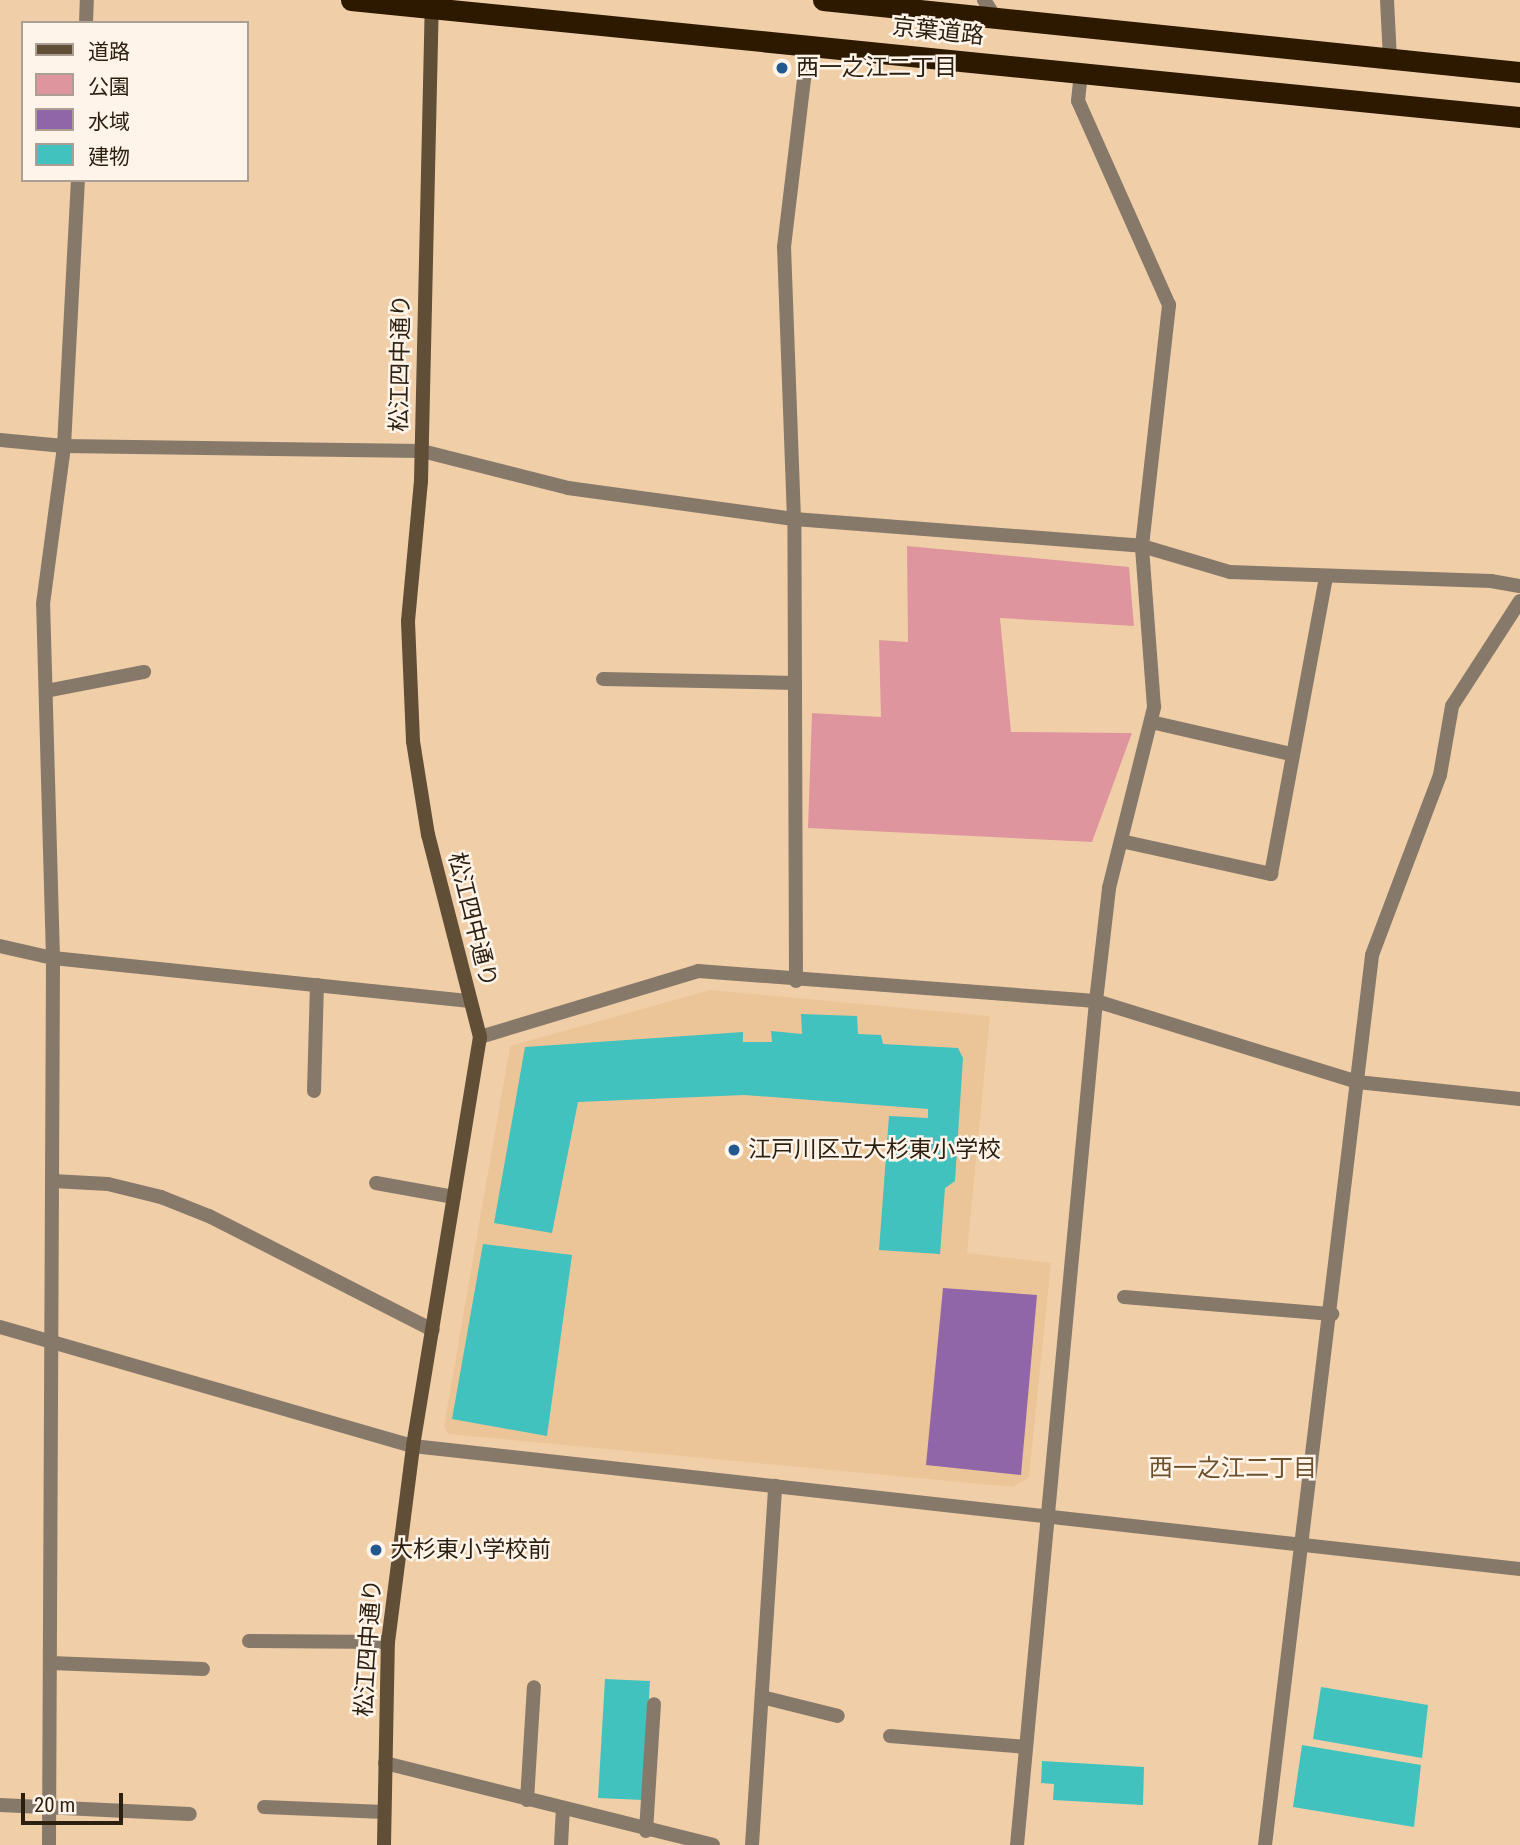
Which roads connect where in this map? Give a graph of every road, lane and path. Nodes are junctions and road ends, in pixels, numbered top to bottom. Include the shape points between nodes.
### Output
1 (87, 0) edge
2 (351, 0) edge
3 (823, 0) edge
4 (1387, 0) edge
5 (432, 4) edge
6 (498, 7) edge
7 (989, 8) edge
8 (86, 21) edge
9 (808, 46) junction
10 (1390, 59) junction
11 (1520, 72) edge
12 (1081, 73) junction
13 (1520, 117) edge
14 (78, 182) edge
15 (0, 440) edge
16 (64, 446) junction
17 (422, 452) junction
18 (794, 519) junction
19 (1142, 546) junction
20 (1326, 576) junction
21 (1520, 586) edge
22 (1520, 601) edge
23 (144, 672) dead end
24 (603, 679) dead end
25 (795, 683) junction
26 (46, 691) junction
27 (1151, 722) junction
28 (1292, 754) junction
29 (1121, 841) junction
30 (0, 946) edge
31 (53, 958) junction
32 (796, 981) junction
33 (317, 985) junction
34 (468, 1001) junction
35 (1096, 1001) junction
36 (480, 1037) junction
37 (1357, 1082) junction
38 (314, 1091) dead end
39 (1520, 1099) edge
40 (53, 1181) junction
41 (376, 1183) dead end
42 (454, 1197) junction
43 (1125, 1297) dead end
44 (1332, 1314) junction
45 (0, 1327) edge
46 (433, 1330) junction
47 (53, 1343) junction
48 (413, 1446) junction
49 (775, 1486) junction
50 (1045, 1515) junction
51 (1302, 1543) junction
52 (1520, 1569) edge
53 (249, 1641) dead end
54 (388, 1642) junction
55 (51, 1663) junction
56 (203, 1669) dead end
57 (534, 1687) dead end
58 (762, 1698) junction
59 (654, 1704) dead end
60 (838, 1716) dead end
61 (890, 1736) dead end
62 (1026, 1747) junction
63 (384, 1763) junction
64 (527, 1800) junction
65 (0, 1805) edge
66 (49, 1806) junction
67 (264, 1807) dead end
68 (563, 1810) junction
69 (384, 1812) junction
70 (190, 1814) dead end
71 (646, 1831) junction
72 (49, 1845) edge
73 (384, 1845) edge
74 (561, 1845) edge
75 (713, 1845) edge
76 (752, 1845) edge
77 (1017, 1845) edge
78 (1265, 1845) edge

1 - 8 street
2 - 5 highway, 京葉道路
3 - 7 highway, 京葉道路
4 - 10 street
5 - 6 highway, 京葉道路
5 - 17 street, 松江四中通り
6 - 9 highway, 京葉道路
7 - 10 highway, 京葉道路
9 - 12 highway, 京葉道路
9 - 18 street via 784,247
10 - 11 highway, 京葉道路
12 - 13 highway, 京葉道路
12 - 19 street via 1078,101 1169,305
14 - 16 street
15 - 16 street
16 - 17 street
16 - 26 street via 43,604
17 - 18 street via 568,488
17 - 34 street, 松江四中通り via 408,621 413,741 428,835
18 - 19 street
18 - 25 street
19 - 20 street via 1230,572
19 - 27 street via 1154,708
20 - 21 street
20 - 28 street
22 - 37 street via 1452,706 1440,775 1372,955
23 - 26 street
24 - 25 street
25 - 32 street
26 - 31 street
27 - 28 street
27 - 29 street
28 - 29 street via 1271,874
29 - 35 street via 1109,888
30 - 31 street
31 - 33 street
31 - 40 street
32 - 35 street
32 - 36 street via 698,971
33 - 34 street
33 - 38 street
34 - 36 street, 松江四中通り
35 - 37 street
35 - 50 street
36 - 42 street, 松江四中通り
37 - 39 street
37 - 44 street
40 - 46 street via 108,1184 161,1197 209,1216
40 - 47 street
41 - 42 street
42 - 46 street, 松江四中通り
43 - 44 street
44 - 51 street
45 - 47 street
46 - 48 street, 松江四中通り
47 - 48 street
47 - 55 street
48 - 49 street
48 - 54 street, 松江四中通り
49 - 50 street
49 - 58 street
50 - 51 street
50 - 62 street
51 - 52 street
51 - 78 street
53 - 54 street
54 - 63 street, 松江四中通り
55 - 56 street
55 - 66 street
57 - 64 street
58 - 60 street
58 - 76 street
59 - 71 street
61 - 62 street
62 - 77 street
63 - 64 street
63 - 69 street, 松江四中通り
64 - 68 street
65 - 66 street
66 - 70 street
66 - 72 street
67 - 69 street
68 - 71 street
68 - 74 street
69 - 73 street, 松江四中通り
71 - 75 street

